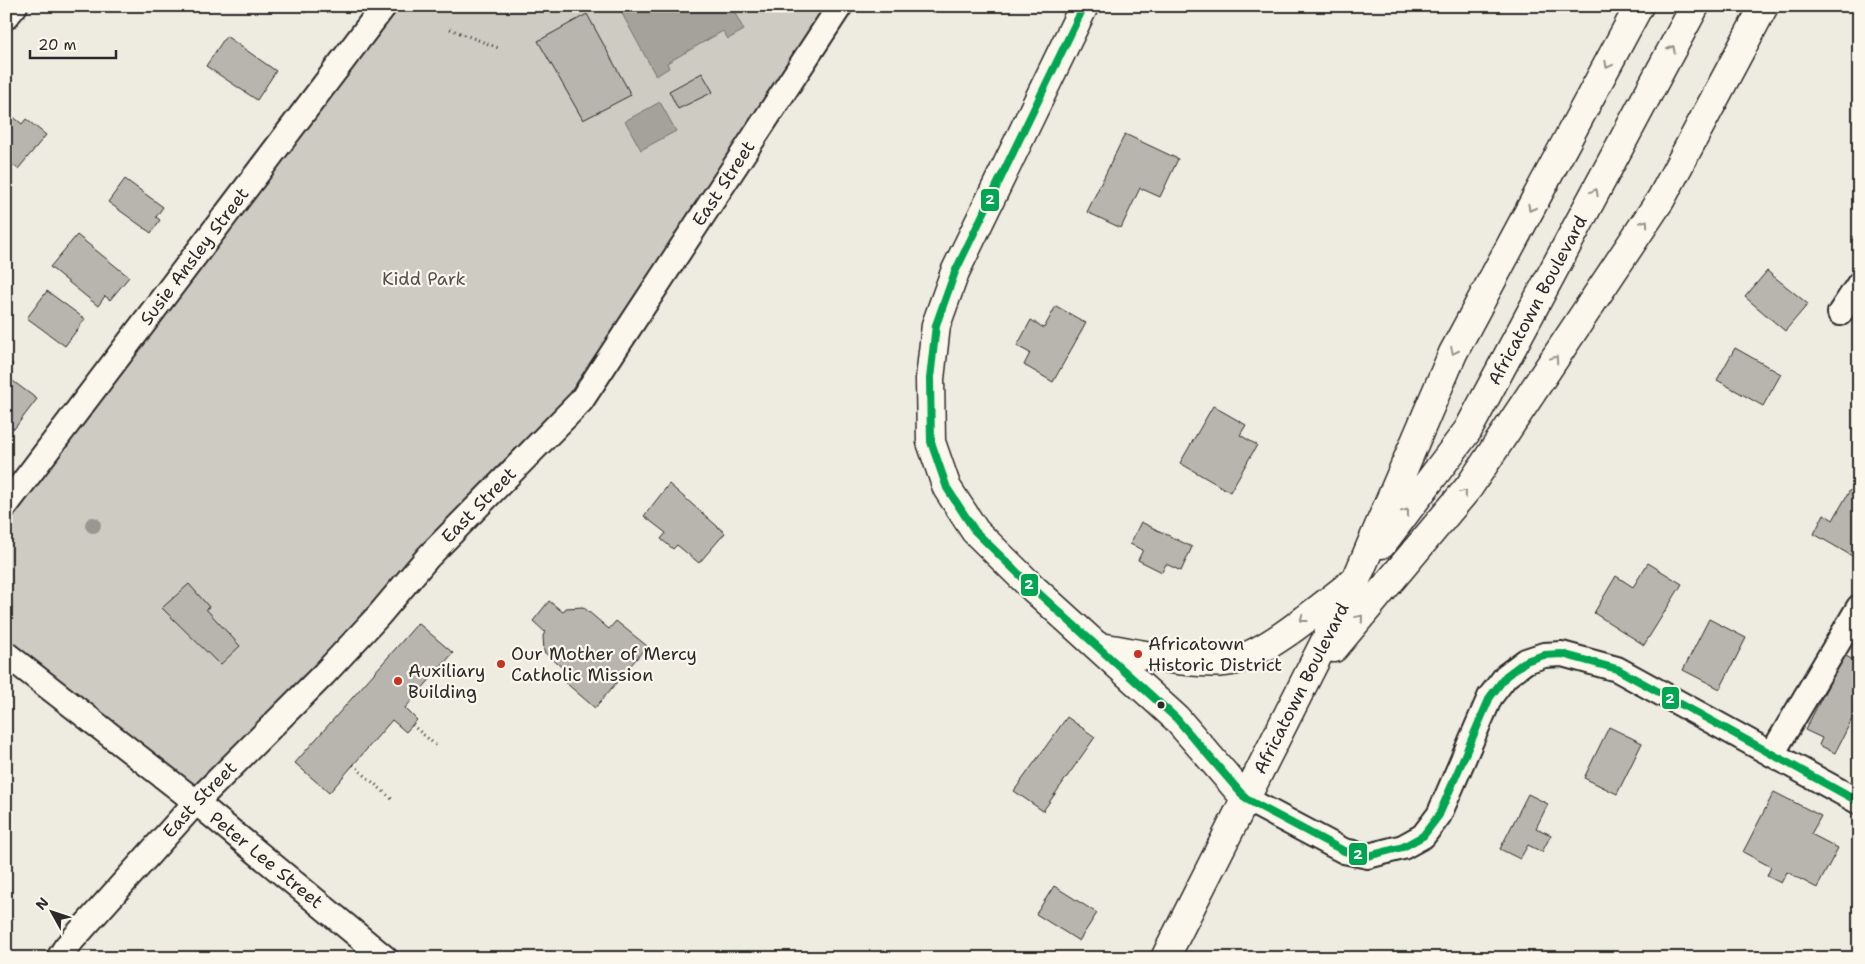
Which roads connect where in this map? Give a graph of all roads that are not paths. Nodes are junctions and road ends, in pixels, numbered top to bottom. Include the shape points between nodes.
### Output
1 (15, 6) edge
2 (384, 6) edge
3 (840, 6) edge
4 (1084, 6) edge
5 (1639, 6) edge
6 (1695, 6) edge
7 (1764, 6) edge
8 (6, 17) edge
9 (1859, 284) edge
10 (1840, 313) dead end
11 (6, 505) edge
12 (1356, 580) junction
13 (1859, 607) edge
14 (1100, 647) junction
15 (6, 654) edge
16 (1306, 682) junction
17 (1772, 754) junction
18 (1246, 799) junction
19 (196, 802) junction
20 (1859, 802) edge
21 (59, 958) edge
22 (385, 958) edge
23 (1164, 958) edge

1 - 8 street
2 - 11 street, Susie Ansley Street
3 - 19 street, East Street via 580,401 428,557 324,674
4 - 14 main road via 952,281 936,325 930,379 930,442 947,488 975,531
5 -> 12 main road, Africatown Boulevard via 1453,353
12 -> 6 main road, Africatown Boulevard via 1468,430
16 -> 7 main road via 1469,487 1661,199
9 - 10 street
12 -> 14 main road via 1273,642 1236,660 1199,662
12 - 16 main road, Africatown Boulevard
13 - 17 street
14 - 18 main road via 1176,718
15 - 19 street, Peter Lee Street
16 - 18 main road, Africatown Boulevard
17 - 18 street via 1618,669 1562,654 1544,655 1526,661 1506,676 1490,697 1439,815 1423,836 1403,847 1368,856 1344,850
17 - 20 street
18 - 23 main road, Africatown Boulevard
19 - 21 street, East Street
19 - 22 street, Peter Lee Street

